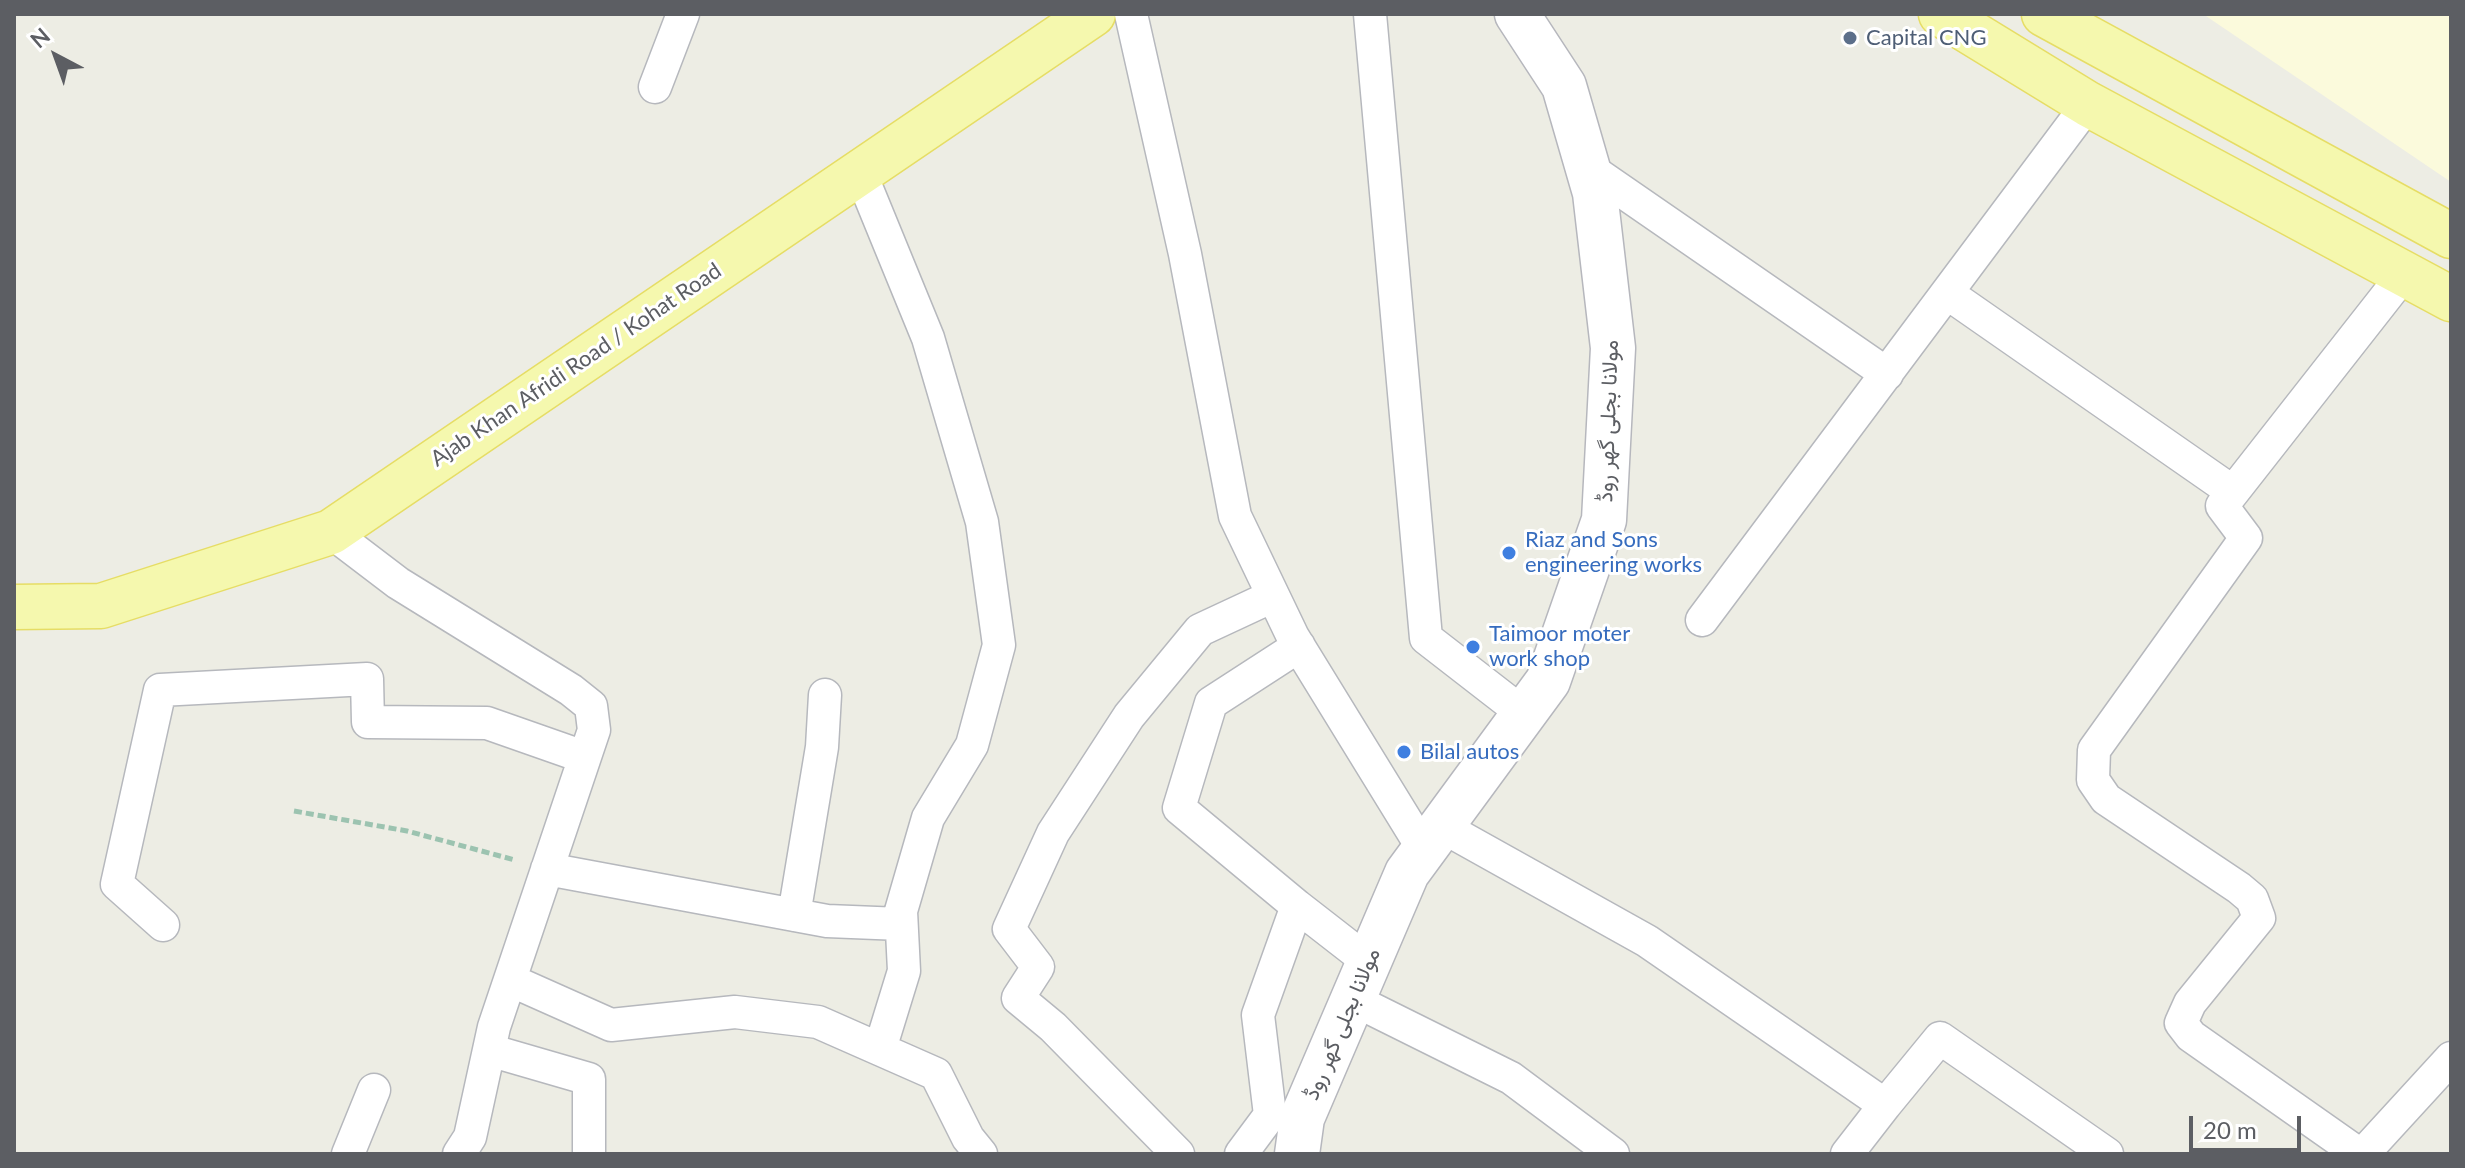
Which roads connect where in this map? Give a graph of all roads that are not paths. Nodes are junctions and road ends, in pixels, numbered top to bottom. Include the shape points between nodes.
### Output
1 (683, 14) edge
2 (1093, 14) edge
3 (1131, 14) edge
4 (1370, 14) edge
5 (1517, 14) edge
6 (1941, 14) edge
7 (2044, 14) edge
8 (655, 87) dead end
9 (2088, 104) junction
10 (2322, 166) junction
11 (1587, 167) junction
12 (860, 172) junction
13 (2297, 217) junction
14 (2451, 236) edge
15 (2404, 274) junction
16 (1947, 293) junction
17 (2451, 299) edge
18 (1887, 374) junction
19 (2233, 492) junction
20 (331, 532) junction
21 (1273, 596) junction
22 (14, 607) edge
23 (1702, 620) dead end
24 (1299, 646) junction
25 (825, 695) dead end
26 (1524, 714) junction
27 (584, 757) junction
28 (1433, 838) junction
29 (547, 869) junction
30 (1297, 906) junction
31 (794, 915) junction
32 (901, 924) junction
33 (163, 925) dead end
34 (510, 980) junction
35 (1361, 980) junction
36 (880, 1049) junction
37 (489, 1050) junction
38 (2451, 1058) edge
39 (374, 1090) dead end
40 (1885, 1105) junction
41 (348, 1154) edge
42 (459, 1154) edge
43 (589, 1154) edge
44 (981, 1154) edge
45 (1178, 1154) edge
46 (1241, 1154) edge
47 (1297, 1154) edge
48 (1613, 1154) edge
49 (1847, 1154) edge
50 (2107, 1154) edge
51 (2361, 1154) edge

1 - 8 street
2 - 12 main road, Ajab Khan Afridi Road / Kohat Road
3 - 21 street via 1185,254 1235,516
4 - 26 street via 1426,638
5 - 11 street, مولانا بجلی گھر روڈ via 1564,86
6 - 9 main road
7 - 10 main road
9 - 13 main road
9 - 16 street
10 - 13 main road
10 - 14 main road
11 - 18 street
11 - 26 street, مولانا بجلی گھر روڈ via 1595,193 1613,348 1604,520 1548,681
12 - 20 main road, Ajab Khan Afridi Road / Kohat Road
12 - 32 street via 932,353 982,522 999,645 972,745 928,818
13 - 15 main road
15 - 17 main road
15 - 19 street
16 - 18 street
16 - 19 street
18 - 23 street
19 - 51 street via 2222,506 2246,538 2094,750 2093,780 2106,799 2239,888 2252,899 2259,918 2190,1003 2181,1023 2191,1036
20 - 22 main road, Ajab Khan Afridi Road / Kohat Road via 101,606
20 - 27 street via 398,583 591,706 594,730
21 - 24 street
21 - 45 street via 1200,630 1129,716 1053,833 1009,929 1038,967 1018,998
24 - 28 street
24 - 30 street via 1211,703 1179,808
25 - 31 street via 822,747
26 - 28 street, مولانا بجلی گھر روڈ
27 - 29 street
27 - 33 street via 487,723 368,722 367,679 160,690 117,884
28 - 35 street, مولانا بجلی گھر روڈ via 1407,873
28 - 40 street via 1647,941
29 - 31 street
29 - 34 street
30 - 35 street
30 - 46 street via 1258,1015 1270,1115
31 - 32 street
32 - 36 street via 904,971
34 - 36 street via 611,1025 735,1012 818,1022
34 - 37 street
35 - 47 street, مولانا بجلی گھر روڈ via 1302,1118
35 - 48 street via 1511,1078
36 - 44 street via 936,1074
37 - 42 street via 470,1137
37 - 43 street via 589,1079
38 - 51 street
39 - 41 street
40 - 49 street
40 - 50 street via 1940,1038

